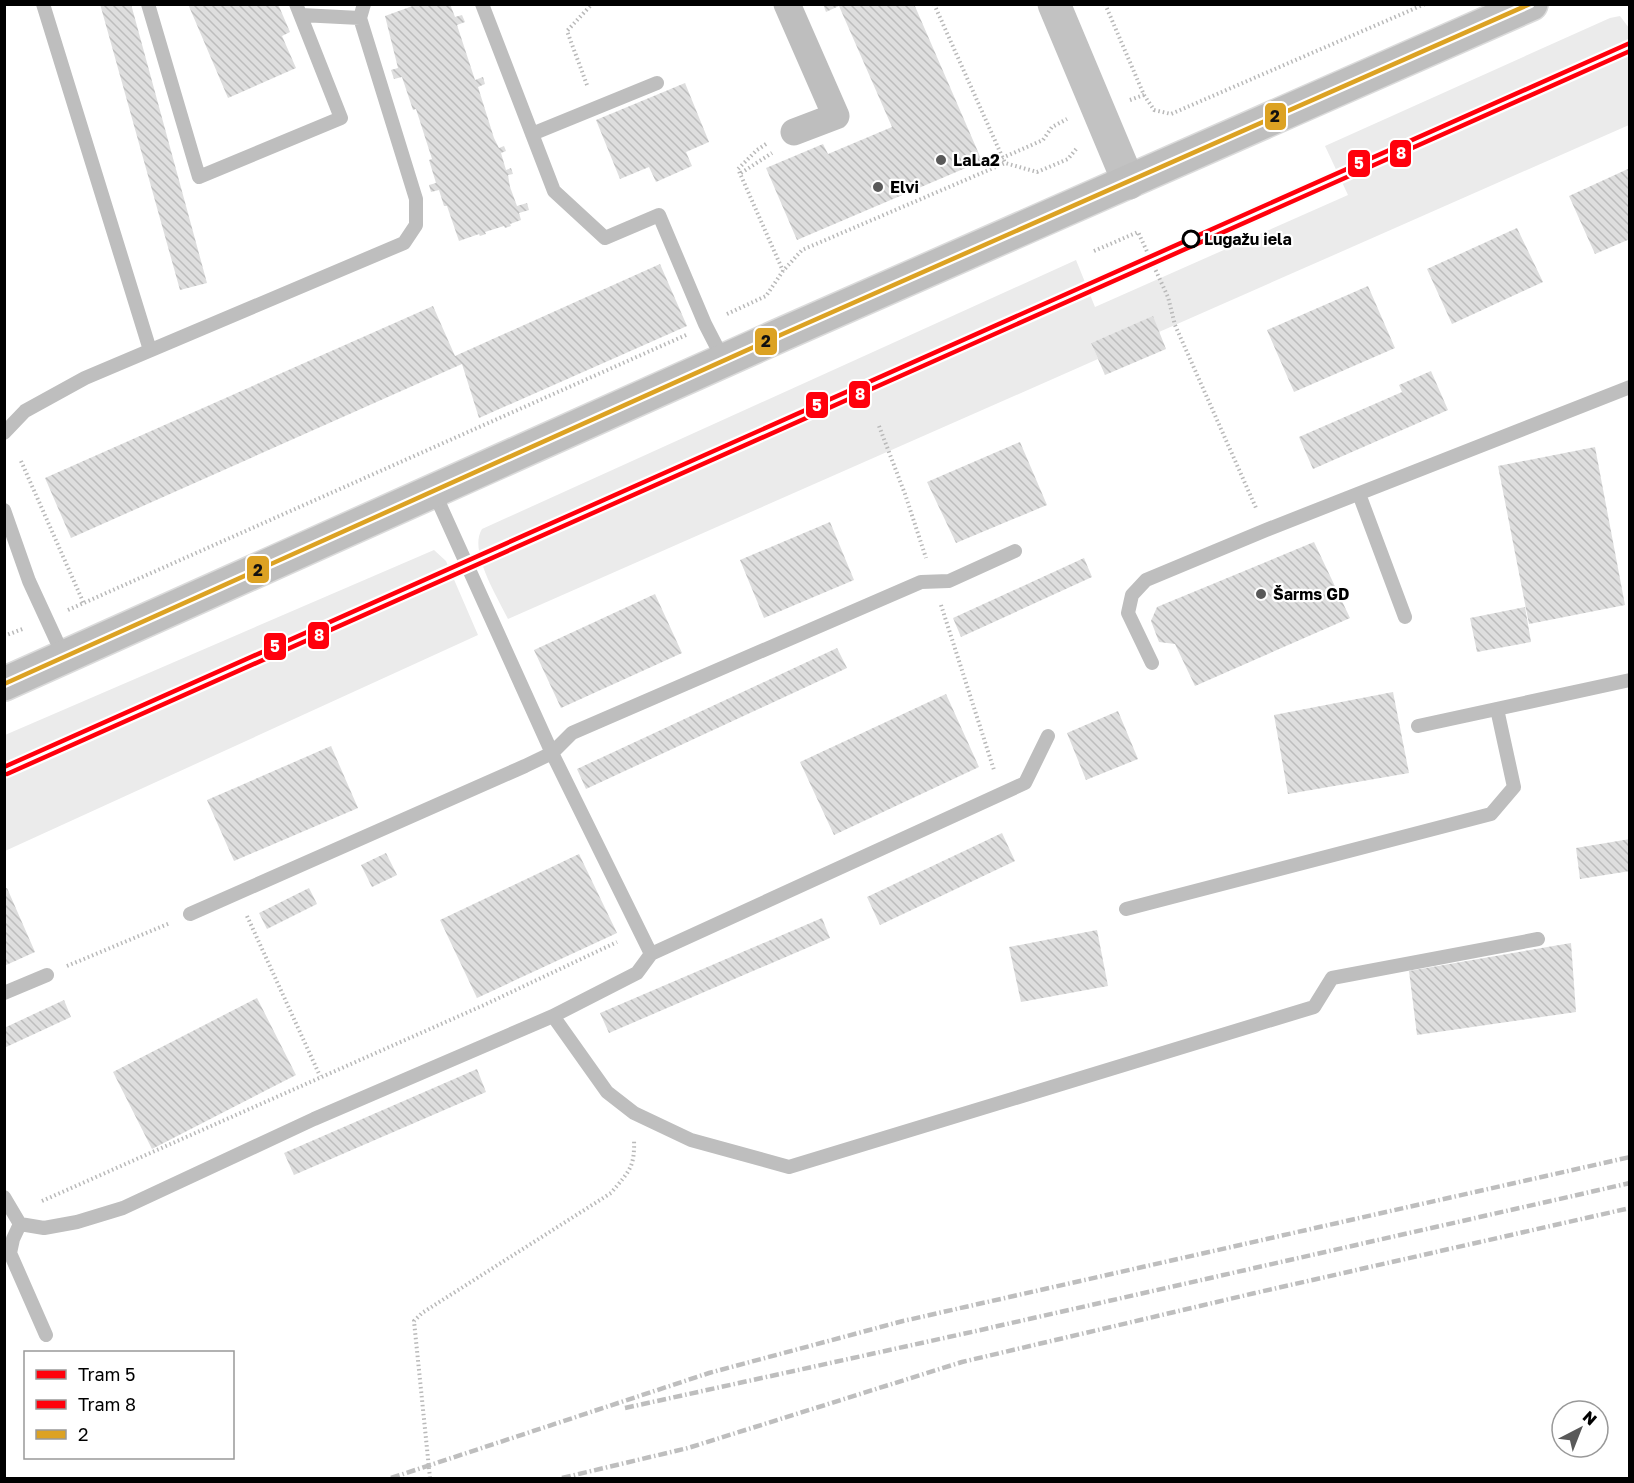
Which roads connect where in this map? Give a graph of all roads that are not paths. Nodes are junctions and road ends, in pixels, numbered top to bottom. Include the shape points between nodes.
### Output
1 (43, 4) edge
2 (148, 4) edge
3 (482, 4) edge
4 (787, 4) edge
5 (1054, 4) edge
6 (1531, 4) edge
7 (299, 10) edge
8 (362, 11) edge
9 (657, 83) dead end
10 (794, 132) road end
11 (532, 134) junction
12 (1129, 183) junction
13 (150, 350) junction
14 (724, 361) junction
15 (1629, 387) edge
16 (4, 433) edge
17 (434, 492) junction
18 (1359, 494) junction
19 (4, 510) edge
20 (1015, 550) dead end
21 (1406, 617) dead end
22 (64, 657) junction
23 (1152, 663) dead end
24 (1629, 680) edge
25 (4, 684) edge
26 (1497, 709) junction
27 (1418, 726) dead end
28 (1048, 736) dead end
29 (552, 753) junction
30 (1126, 909) dead end
31 (190, 914) road end
32 (1538, 939) dead end
33 (651, 954) junction
34 (47, 975) road end
35 (4, 993) edge
36 (553, 1016) junction
37 (4, 1197) edge
38 (20, 1224) junction
39 (46, 1335) dead end

1 - 13 lane
2 - 7 lane via 199,177 341,118
3 - 11 lane
4 - 10 street via 836,116
5 - 12 street
6 - 12 main road
7 - 8 lane
8 - 13 lane via 416,199 416,225 404,243
9 - 11 lane
11 - 14 lane via 554,190 605,238 659,215
12 - 14 main road
13 - 16 lane via 85,378 25,411
14 - 17 main road
15 - 18 lane
17 - 22 main road
17 - 29 lane
18 - 21 lane
18 - 23 lane via 1146,580 1132,595 1128,613
19 - 22 lane via 29,580
20 - 29 lane via 949,581 921,582 572,733
22 - 25 main road
24 - 26 lane
26 - 27 lane
26 - 30 lane via 1514,788 1491,814
28 - 33 lane via 1024,783
29 - 31 lane
29 - 33 lane
32 - 36 lane via 1332,978 1314,1007 789,1167 691,1140 634,1113 608,1092
33 - 36 lane via 637,973
34 - 35 lane
36 - 38 lane via 314,1119 123,1208 44,1228
37 - 38 lane
38 - 39 lane via 10,1253

